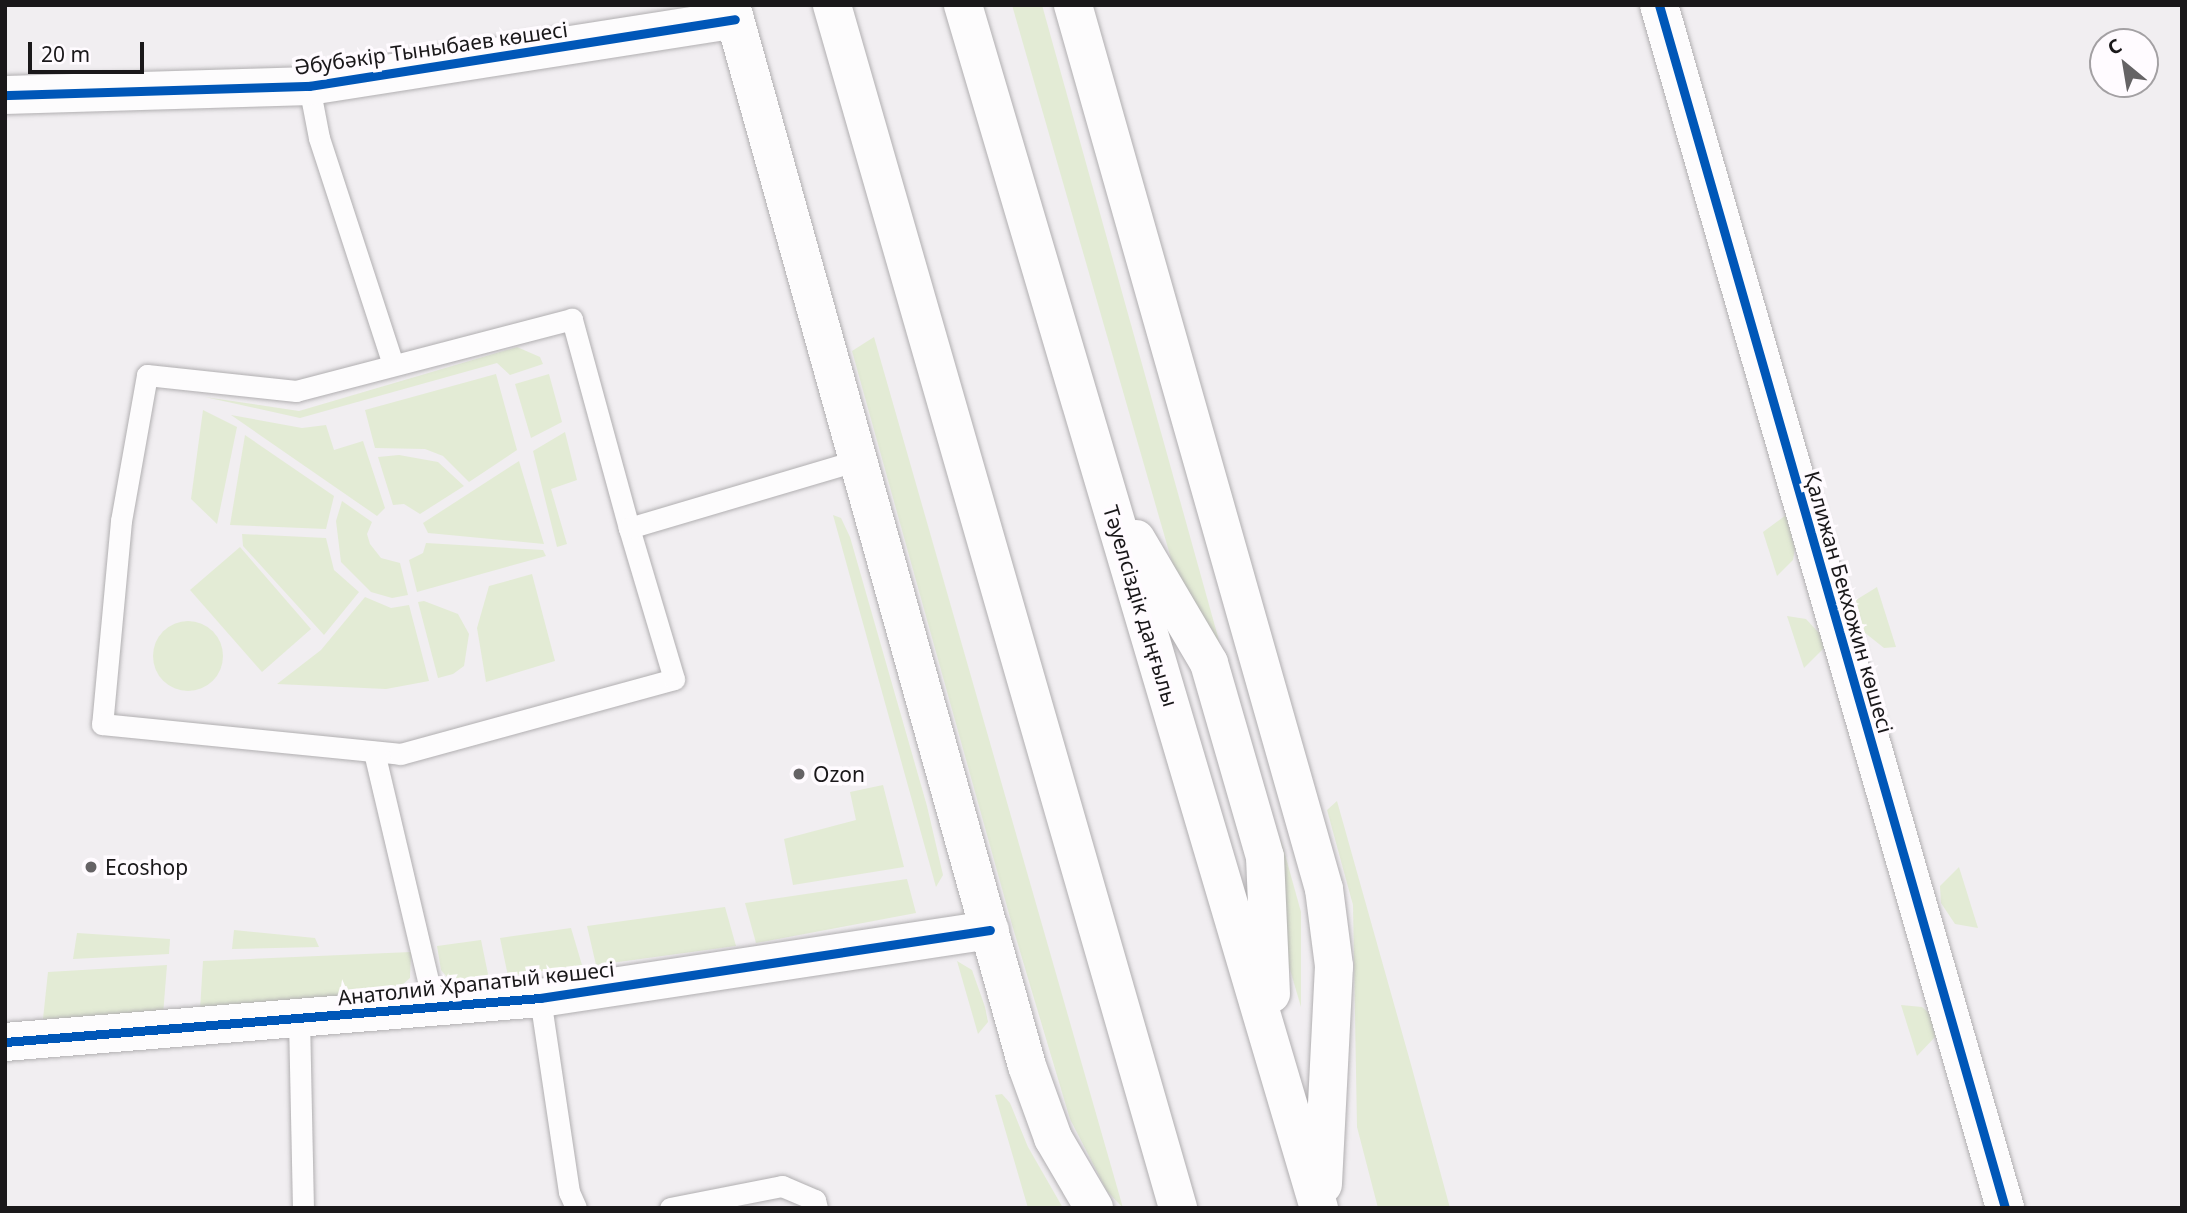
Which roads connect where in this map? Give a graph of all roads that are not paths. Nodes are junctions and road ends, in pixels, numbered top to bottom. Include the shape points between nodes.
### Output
1 (832, 5) edge
2 (962, 5) edge
3 (1073, 5) edge
4 (1659, 5) edge
5 (733, 12) edge
6 (309, 86) junction
7 (5, 95) edge
8 (393, 365) junction
9 (858, 460) junction
10 (629, 528) junction
11 (374, 752) junction
12 (990, 930) junction
13 (540, 998) junction
14 (435, 1006) junction
15 (299, 1018) junction
16 (5, 1042) edge
17 (303, 1208) edge
18 (576, 1208) edge
19 (670, 1208) edge
20 (817, 1208) edge
21 (1094, 1208) edge
22 (1178, 1208) edge
23 (1321, 1208) edge
24 (2006, 1208) edge

1 - 22 main road
2 - 23 main road, Тәуелсіздік даңғылы
3 - 23 main road via 1324,889 1334,966
4 - 24 main road, Қалижан Бекхожин көшесі
5 - 6 main road, Әбубәкір Тыныбаев көшесі
5 - 9 main road
6 - 7 main road, Әбубәкір Тыныбаев көшесі
6 - 8 lane via 319,138
8 - 10 lane via 572,319
8 - 11 lane via 296,391 147,375 121,522 102,724
9 - 10 lane
9 - 12 main road
10 - 11 lane via 674,679 400,754
11 - 14 lane
12 - 13 main road, Анатолий Храпатый көшесі
12 - 21 main road via 1027,1066 1053,1138
13 - 14 main road, Анатолий Храпатый көшесі
13 - 18 lane via 569,1192
14 - 15 main road, Анатолий Храпатый көшесі
15 - 16 main road, Анатолий Храпатый көшесі
15 - 17 lane
19 - 20 lane via 782,1186 815,1200

